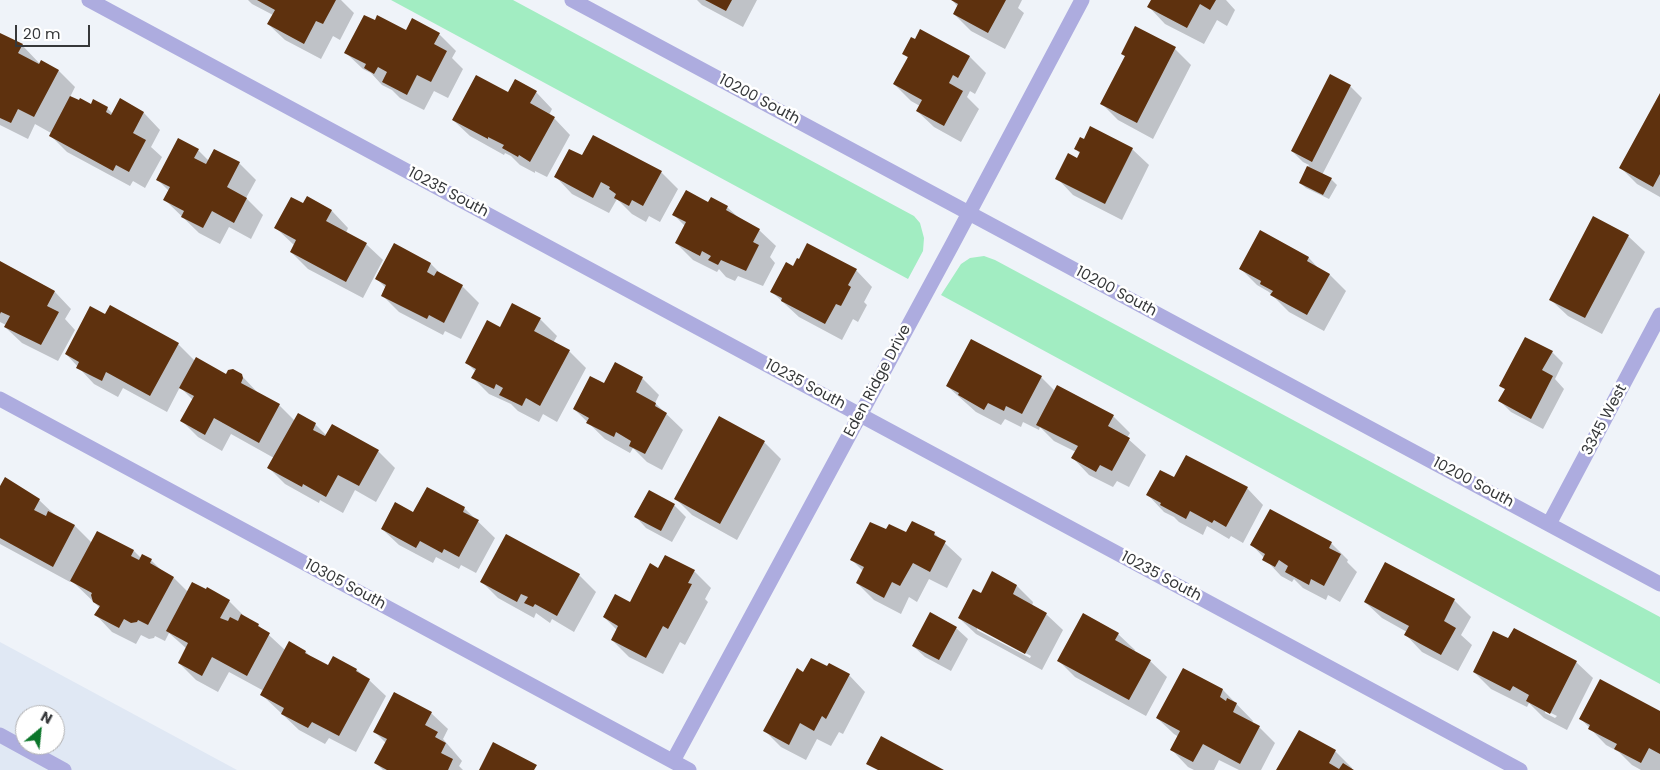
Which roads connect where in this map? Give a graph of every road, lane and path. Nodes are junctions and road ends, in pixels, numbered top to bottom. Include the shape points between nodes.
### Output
1 (88, 0) edge
2 (572, 0) edge
3 (1082, 0) edge
4 (600, 7) edge
5 (969, 213) junction
6 (1660, 315) edge
7 (0, 399) edge
8 (860, 415) junction
9 (1549, 524) junction
10 (1660, 584) edge
11 (0, 735) edge
12 (673, 761) junction
13 (56, 768) edge
14 (689, 770) edge
15 (1520, 770) edge

1 - 8 street, 10235 South
2 - 4 street, 10200 South
3 - 5 street, Eden Ridge Drive
4 - 5 street, 10200 South
5 - 8 street, Eden Ridge Drive
5 - 9 street, 10200 South
6 - 9 street, 3345 West
7 - 12 street, 10305 South
8 - 12 street, Eden Ridge Drive
8 - 15 street, 10235 South
9 - 10 street, 10200 South
11 - 13 street
12 - 14 street, 10305 South

